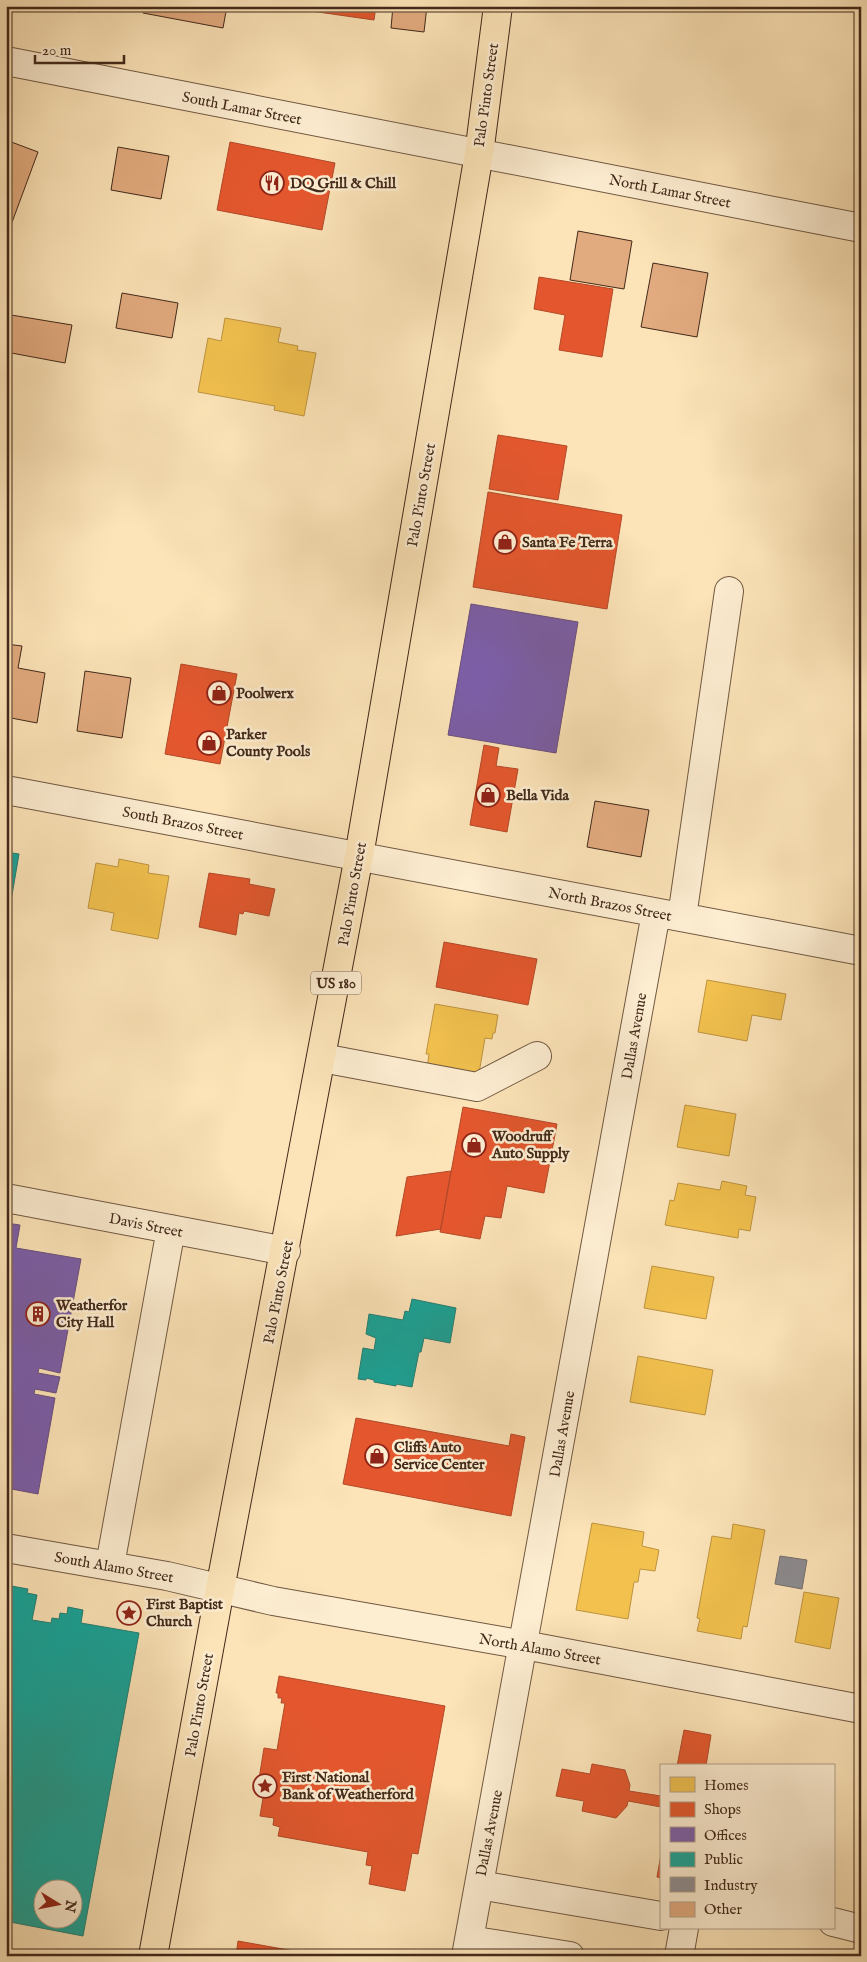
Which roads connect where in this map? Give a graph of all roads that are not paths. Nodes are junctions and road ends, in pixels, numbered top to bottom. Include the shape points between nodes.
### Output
1 (498, 6) edge
2 (6, 61) edge
3 (479, 154) junction
4 (861, 228) edge
5 (729, 591) dead end
6 (6, 790) edge
7 (359, 856) junction
8 (669, 915) junction
9 (861, 950) edge
10 (537, 1056) dead end
11 (322, 1058) junction
12 (6, 1198) edge
13 (171, 1230) junction
14 (286, 1251) junction
15 (6, 1548) edge
16 (110, 1565) junction
17 (220, 1589) junction
18 (524, 1645) junction
19 (861, 1709) edge
20 (479, 1885) junction
21 (660, 1916) edge
22 (834, 1922) edge
23 (861, 1929) edge
24 (684, 1930) edge
25 (467, 1948) edge
26 (153, 1956) edge
27 (570, 1956) edge
28 (679, 1956) edge

1 - 3 main road, Palo Pinto Street / US 180
2 - 3 street, South Lamar Street
3 - 4 street, North Lamar Street
3 - 7 main road, Palo Pinto Street / US 180
5 - 8 street, Dallas Avenue
6 - 7 street, South Brazos Street
7 - 8 street, North Brazos Street
7 - 11 main road, Palo Pinto Street / US 180
8 - 9 street, North Brazos Street
8 - 18 street, Dallas Avenue
10 - 11 street via 477,1087
11 - 14 main road, Palo Pinto Street / US 180
12 - 13 street, Davis Street
13 - 14 street, Davis Street
13 - 16 street
14 - 17 main road, Palo Pinto Street / US 180
15 - 16 street, South Alamo Street
16 - 17 street, South Alamo Street
17 - 18 street, North Alamo Street via 280,1603
17 - 26 main road, Palo Pinto Street / US 180
18 - 19 street, North Alamo Street
18 - 20 street, Dallas Avenue
20 - 21 street
20 - 25 street, Dallas Avenue
22 - 23 street
24 - 28 street
25 - 27 street

